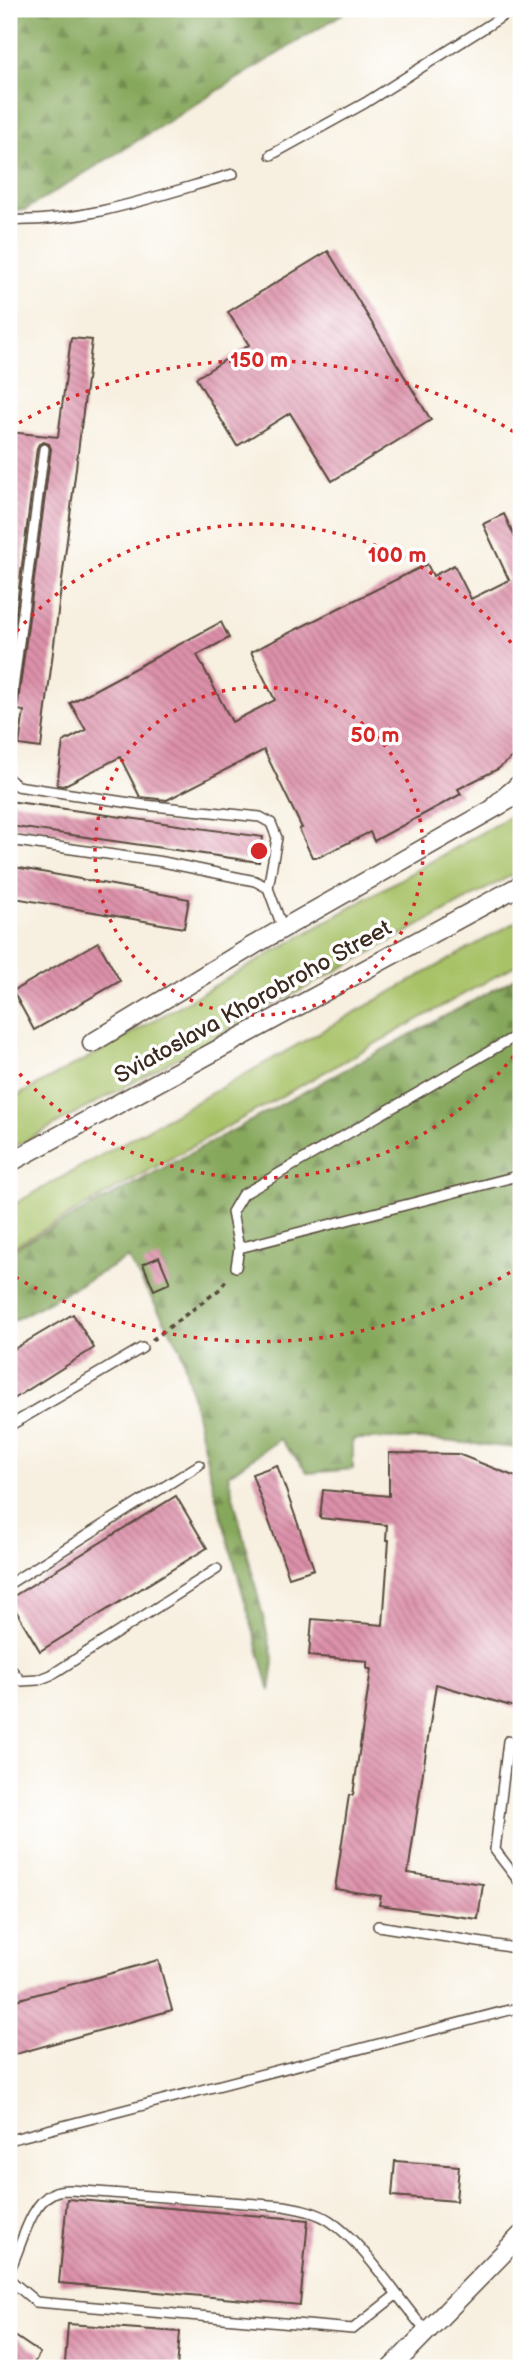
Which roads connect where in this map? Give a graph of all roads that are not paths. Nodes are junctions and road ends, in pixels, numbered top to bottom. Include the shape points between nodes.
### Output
1 (514, 9) edge
2 (271, 155) dead end
3 (233, 174) dead end
4 (9, 219) edge
5 (44, 449) dead end
6 (9, 720) edge
7 (521, 777) edge
8 (9, 779) edge
9 (521, 793) edge
10 (467, 824) junction
11 (9, 840) edge
12 (521, 885) edge
13 (268, 888) junction
14 (283, 929) junction
15 (521, 1033) edge
16 (92, 1043) dead end
17 (9, 1163) edge
18 (521, 1175) edge
19 (239, 1248) junction
20 (236, 1267) road end
21 (142, 1348) road end
22 (9, 1426) edge
23 (199, 1465) dead end
24 (216, 1569) dead end
25 (9, 1584) edge
26 (9, 1667) edge
27 (508, 1741) dead end
28 (521, 1884) edge
29 (378, 1926) dead end
30 (521, 1949) edge
31 (521, 2007) edge
32 (9, 2140) edge
33 (521, 2235) edge
34 (9, 2271) edge
35 (9, 2279) edge
36 (396, 2295) junction
37 (427, 2332) junction
38 (391, 2368) edge

1 - 2 lane via 365,103
3 - 4 lane via 97,212 60,219
5 - 6 lane
7 - 10 lane
8 - 13 lane via 17,786 260,817 271,823 277,838
9 - 10 street, Sviatoslava Khorobroho Street
10 - 14 street, Sviatoslava Khorobroho Street
11 - 13 lane via 163,862 255,881
12 - 17 street, Sviatoslava Khorobroho Street
13 - 14 lane
14 - 16 street, Sviatoslava Khorobroho Street
15 - 19 lane via 242,1195 232,1212
18 - 19 lane
19 - 20 lane
21 - 22 lane
23 - 25 lane
24 - 26 lane via 51,1675 21,1681
27 - 28 lane via 495,1850
29 - 30 lane
31 - 32 lane
33 - 37 street
34 - 36 lane via 41,2203 54,2192 70,2190 308,2211 329,2220 352,2239
35 - 36 lane via 36,2302 353,2329
36 - 37 lane
37 - 38 street

